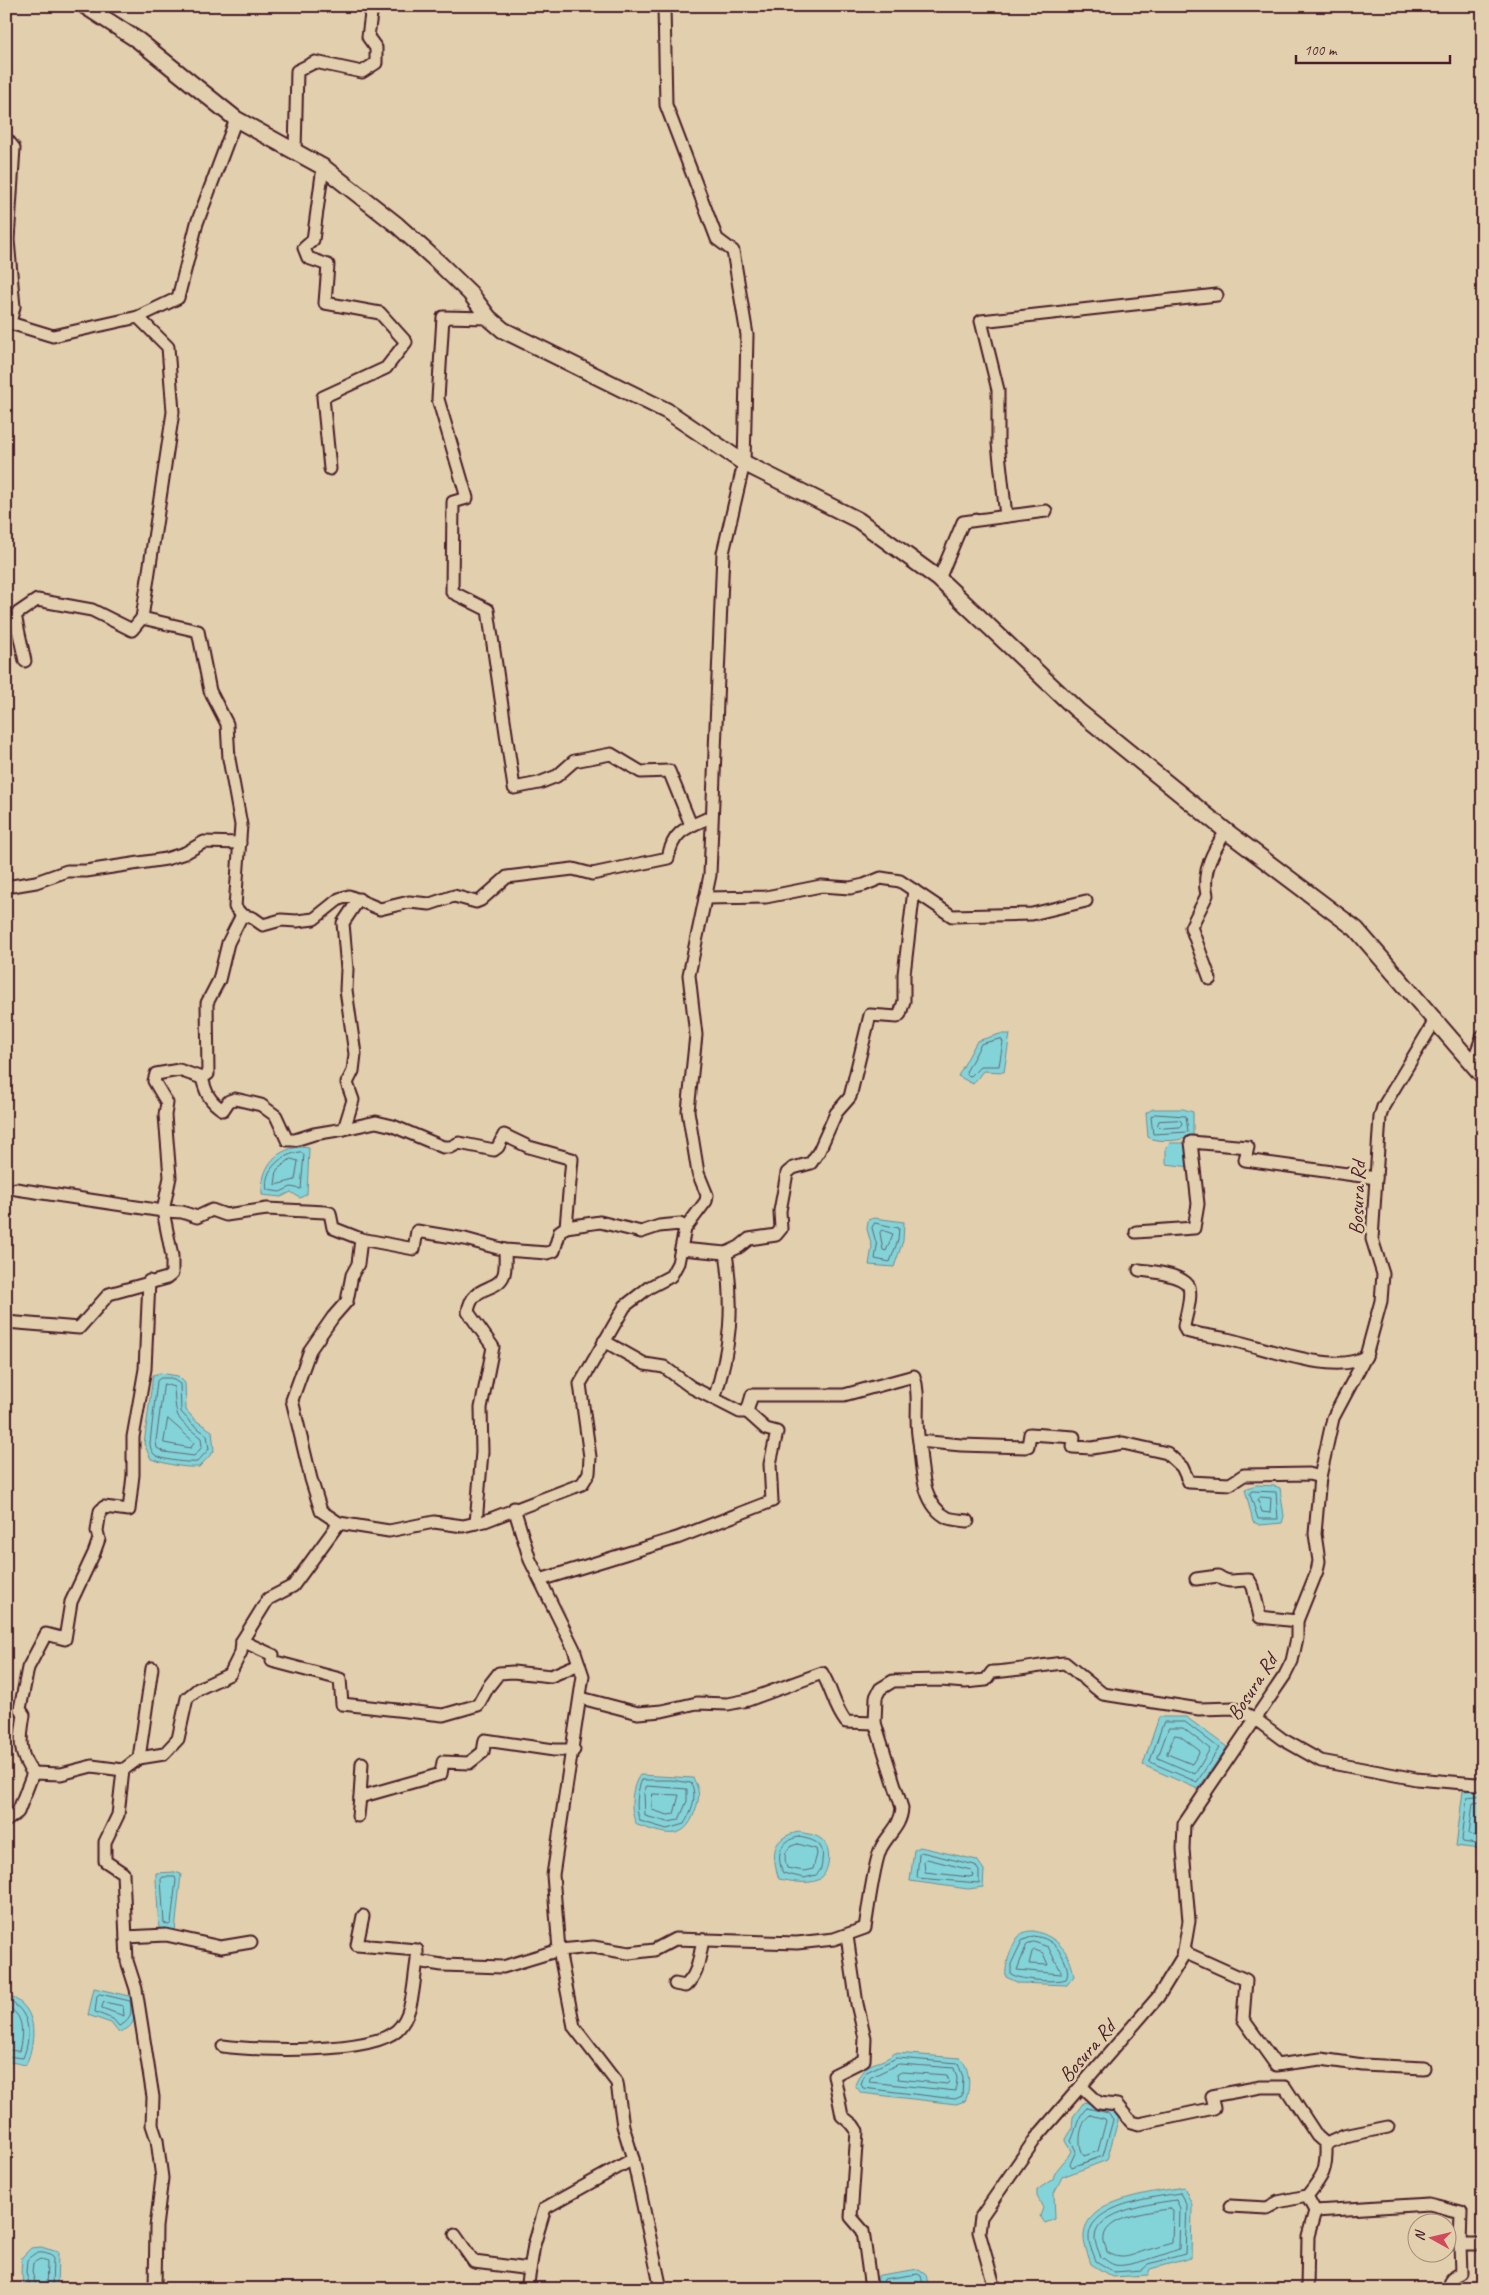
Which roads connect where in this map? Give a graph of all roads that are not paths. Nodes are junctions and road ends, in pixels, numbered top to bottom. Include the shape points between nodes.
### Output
1 (85, 6) edge
2 (372, 6) edge
3 (664, 6) edge
4 (236, 119) junction
5 (6, 138) edge
6 (295, 151) junction
7 (323, 166) junction
8 (1218, 295) dead end
9 (138, 316) junction
10 (489, 318) junction
11 (8, 324) edge
12 (744, 463) junction
13 (330, 469) dead end
14 (1046, 511) dead end
15 (1006, 516) junction
16 (938, 579) junction
17 (11, 615) edge
18 (142, 618) junction
19 (25, 662) dead end
20 (712, 816) junction
21 (691, 825) junction
22 (1226, 831) junction
23 (240, 843) junction
24 (6, 887) edge
25 (914, 890) junction
26 (705, 898) junction
27 (359, 899) junction
28 (1086, 901) dead end
29 (242, 915) junction
30 (1210, 979) dead end
31 (1436, 1019) junction
32 (1483, 1035) edge
33 (1472, 1064) junction
34 (1483, 1076) edge
35 (202, 1078) junction
36 (344, 1130) junction
37 (1376, 1178) junction
38 (16, 1189) dead end
39 (163, 1211) junction
40 (566, 1227) junction
41 (685, 1229) junction
42 (1136, 1232) dead end
43 (361, 1239) junction
44 (681, 1249) junction
45 (505, 1250) junction
46 (726, 1253) junction
47 (1139, 1270) dead end
48 (150, 1281) junction
49 (6, 1322) edge
50 (604, 1341) junction
51 (1366, 1356) junction
52 (714, 1399) junction
53 (747, 1412) junction
54 (919, 1441) junction
55 (1320, 1476) junction
56 (514, 1508) junction
57 (968, 1521) dead end
58 (339, 1523) junction
59 (476, 1523) junction
60 (1196, 1579) dead end
61 (540, 1580) junction
62 (1297, 1621) junction
63 (242, 1640) junction
64 (579, 1664) junction
65 (152, 1668) dead end
66 (580, 1698) junction
67 (1254, 1718) junction
68 (875, 1723) junction
69 (574, 1750) junction
70 (139, 1758) junction
71 (362, 1763) dead end
72 (123, 1770) junction
73 (33, 1773) junction
74 (1483, 1782) edge
75 (360, 1797) junction
76 (358, 1816) dead end
77 (6, 1821) edge
78 (363, 1916) dead end
79 (847, 1936) junction
80 (126, 1937) junction
81 (703, 1940) junction
82 (251, 1942) dead end
83 (559, 1950) junction
84 (1184, 1952) junction
85 (418, 1961) junction
86 (675, 1984) dead end
87 (223, 2046) dead end
88 (1424, 2068) dead end
89 (1081, 2086) junction
90 (1388, 2127) dead end
91 (1326, 2144) junction
92 (633, 2159) junction
93 (1307, 2196) junction
94 (1230, 2206) dead end
95 (1316, 2211) junction
96 (455, 2236) dead end
97 (1460, 2244) junction
98 (1483, 2244) edge
99 (530, 2269) junction
100 (154, 2289) edge
101 (527, 2289) edge
102 (661, 2289) edge
103 (870, 2289) edge
104 (995, 2289) edge
105 (1307, 2289) edge
106 (1449, 2289) edge

1 - 4 main road via 139,41
2 - 6 street via 368,37 376,48 376,63 362,72 315,62 297,71
3 - 12 street via 666,105 717,239 733,251 746,334
4 - 6 main road
4 - 9 street via 197,223 178,298
5 - 11 street via 14,148 8,240 14,307
6 - 7 main road
7 - 10 main road via 438,262 470,293
7 - 13 street via 313,240 304,248 308,258 328,265 326,303 380,313 406,342 386,368 323,397
8 - 15 street via 981,321 998,390 998,444
9 - 11 street via 52,336
9 - 18 street via 168,347 173,412
10 - 12 main road via 503,330 667,411
10 - 21 street via 443,317 438,400 467,498 453,502 452,592 488,610 514,788 557,776 574,761 611,754 642,772 669,771
12 - 16 main road via 858,520
12 - 20 street via 723,552
14 - 15 street
15 - 16 street via 963,522
16 - 22 main road via 1077,710
17 - 18 street via 37,600 92,610 132,630
17 - 19 street
18 - 23 street via 198,631 210,691 227,724 228,759 241,825
20 - 21 street
20 - 26 street via 710,875
21 - 27 street via 675,836 668,858 592,874 573,869 507,877 476,902 454,896 430,904 409,902 380,909
22 - 30 street via 1212,854 1207,868 1207,895 1191,927
22 - 31 main road via 1356,929
23 - 24 street via 204,842 166,859 67,871 36,882
23 - 29 street via 235,907
25 - 26 street via 900,881 881,878 864,886 821,886 766,898
25 - 28 street via 952,916 1032,914
25 - 46 street via 900,1014 897,1017 870,1016 850,1097 836,1114 811,1163 787,1173 780,1211 781,1229 776,1235 749,1239
26 - 41 street via 689,975 696,1035 688,1111 698,1173 707,1195
27 - 29 street via 349,896 339,899 321,915 306,921 281,920 263,925
27 - 36 street via 343,923 346,990 355,1054 353,1071 347,1083 353,1100
29 - 35 street via 228,942 219,980 207,1003 208,1074
31 - 33 main road
31 - 37 street, Bosura Rd via 1383,1107
32 - 33 street
33 - 34 main road
35 - 36 street via 208,1098 216,1105 223,1110 234,1099 261,1105 276,1116 287,1140
35 - 39 street via 179,1070 156,1074 154,1081 167,1104 170,1177
36 - 40 street via 376,1122 443,1147 459,1143 494,1150 504,1135 529,1147 572,1159
37 - 42 street via 1245,1160 1248,1147 1192,1142 1198,1204 1194,1228
37 - 51 street, Bosura Rd via 1372,1239 1383,1274 1380,1301
38 - 39 street
39 - 43 street via 197,1217 212,1210 226,1215 267,1209 325,1212 330,1213 333,1228
39 - 48 street via 172,1256 172,1274
40 - 41 street via 600,1222 641,1232 680,1224
40 - 45 street via 560,1231 554,1251
41 - 44 street
43 - 45 street via 414,1249 417,1231
43 - 58 street via 347,1302 310,1350 292,1400 321,1510
44 - 46 street
44 - 50 street via 671,1276 648,1288 626,1306
45 - 59 street via 504,1275 469,1301 468,1312 493,1347 481,1408 482,1452
46 - 52 street via 731,1322 728,1353
47 - 51 street via 1159,1271 1185,1282 1189,1290 1186,1331 1314,1361 1360,1361
48 - 49 street via 109,1294 80,1328
48 - 73 street via 145,1369 133,1437 129,1510 104,1507 100,1511 99,1539 71,1602 65,1639 46,1634 28,1668 20,1709 24,1714 21,1741 24,1762
50 - 52 street via 645,1364 664,1367
50 - 56 street via 580,1384 590,1457 589,1473 578,1486
51 - 55 street, Bosura Rd via 1333,1418
52 - 53 street via 740,1412
53 - 54 street via 752,1395 844,1395 914,1376 918,1387 916,1429
53 - 61 street via 766,1429 777,1432 770,1464 772,1501 677,1538
54 - 55 street via 1025,1447 1030,1434 1074,1437 1073,1447 1092,1448 1123,1443 1168,1453 1182,1467 1189,1482 1230,1484 1244,1474
54 - 57 street via 928,1496 936,1509 949,1518
55 - 62 street, Bosura Rd via 1315,1534 1319,1561
56 - 59 street
56 - 61 street via 530,1560
58 - 59 street via 389,1530 422,1522 464,1526
58 - 63 street via 293,1586 268,1599
60 - 62 street via 1218,1576 1236,1582 1250,1580 1260,1617
61 - 64 street
62 - 67 street, Bosura Rd via 1297,1638 1286,1675
63 - 64 street via 273,1655 272,1661 340,1679 342,1704 443,1715 478,1705 499,1674 513,1672 551,1676
63 - 70 street via 241,1652 230,1674 187,1698 178,1739 164,1754
64 - 66 street via 583,1676
65 - 70 street
66 - 68 street via 638,1713 662,1712 698,1703 728,1704 748,1700 822,1673 830,1685 837,1711 846,1722
66 - 69 street
67 - 68 street via 1234,1708 1199,1709 1103,1694 1065,1663 992,1672 986,1680 893,1681 880,1689 876,1697
67 - 74 street via 1282,1739 1321,1761 1416,1779
67 - 84 street, Bosura Rd via 1184,1824 1182,1849 1189,1921
68 - 79 street via 902,1808 901,1818 899,1826 881,1849 865,1928
69 - 75 street via 485,1740 483,1752 469,1763 443,1762 441,1774
69 - 83 street via 554,1875
70 - 72 street
71 - 75 street
72 - 73 street via 92,1766 61,1774
72 - 80 street via 118,1815 106,1842 106,1861 123,1873
73 - 77 street via 18,1812
75 - 76 street
78 - 85 street via 357,1945 417,1950
79 - 81 street via 773,1943
79 - 103 street via 856,2004 865,2038 864,2060 834,2075 842,2116 857,2131 851,2217 863,2231
80 - 82 street via 166,1935 222,1947
80 - 100 street via 126,1961 136,1989 153,2097 152,2125 158,2140 162,2178
81 - 83 street via 675,1939 654,1950 629,1953 593,1948
81 - 86 street via 697,1972 685,1986
83 - 85 street via 503,1967
83 - 92 street via 574,2027 617,2083 623,2126
84 - 88 street via 1246,1980 1243,2019 1276,2065 1320,2060
84 - 89 street, Bosura Rd via 1158,1997
85 - 87 street via 410,2010 398,2030 387,2036 328,2048 285,2050
89 - 91 street via 1099,2103 1117,2104 1131,2122 1139,2124 1214,2108 1211,2096 1236,2090 1285,2087 1317,2136
89 - 104 street, Bosura Rd via 1036,2138 981,2218 979,2232
90 - 91 street via 1344,2136
91 - 93 street via 1327,2163 1323,2177
92 - 99 street via 545,2208
92 - 102 street
93 - 94 street via 1278,2202 1267,2208
93 - 95 street
95 - 97 street via 1429,2204 1461,2212
95 - 105 street via 1308,2236
96 - 99 street via 474,2262
97 - 98 street
97 - 106 street via 1461,2273 1454,2275
99 - 101 street

